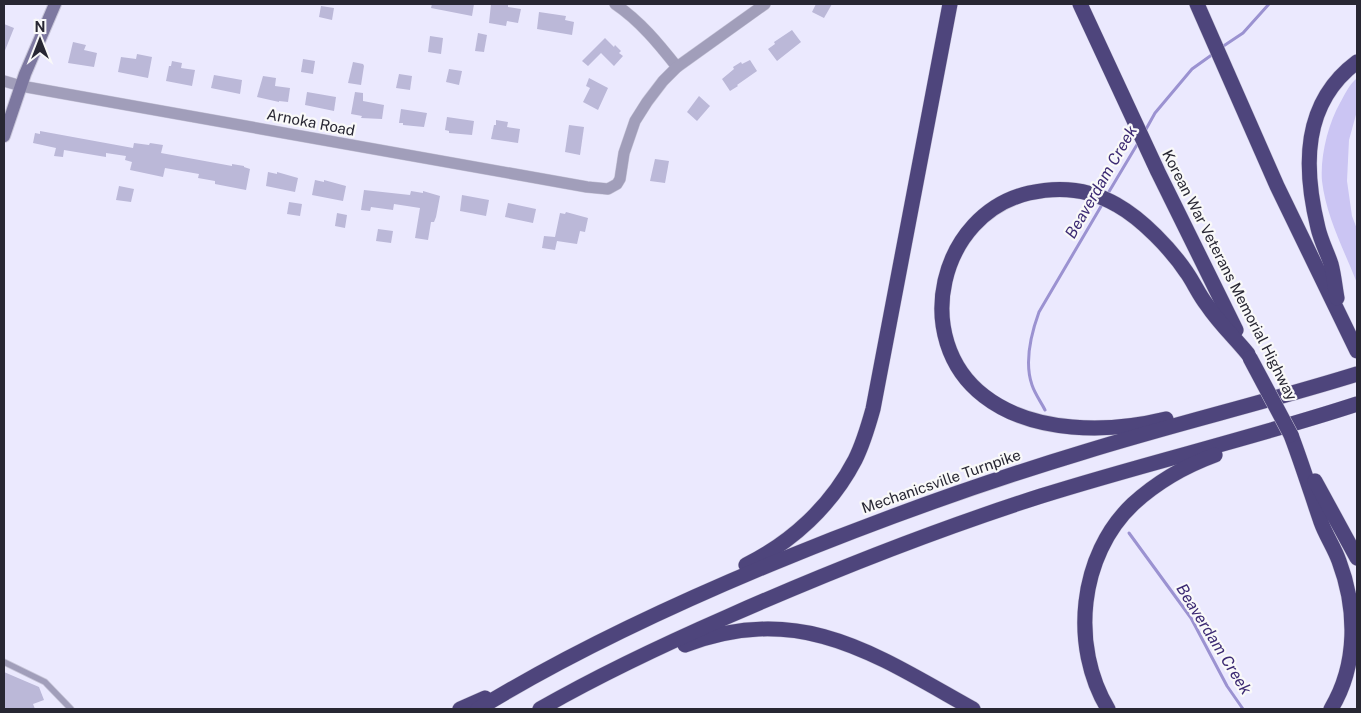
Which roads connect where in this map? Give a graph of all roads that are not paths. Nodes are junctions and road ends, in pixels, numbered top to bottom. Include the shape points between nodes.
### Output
1 (55, 4) edge
2 (615, 4) edge
3 (765, 4) edge
4 (950, 4) edge
5 (1080, 4) edge
6 (1197, 4) edge
7 (1357, 62) edge
8 (677, 67) junction
9 (4, 81) edge
10 (21, 86) junction
11 (4, 136) edge
12 (1340, 314) junction
13 (1357, 351) edge
14 (1249, 356) junction
15 (1357, 373) edge
16 (1295, 392) junction
17 (1356, 405) edge
18 (1308, 420) junction
19 (1312, 483) junction
20 (1357, 558) edge
21 (600, 642) junction
22 (4, 662) edge
23 (552, 666) junction
24 (71, 709) edge
25 (460, 709) edge
26 (478, 709) edge
27 (540, 709) edge
28 (551, 709) edge
29 (973, 709) edge
30 (1108, 709) edge
31 (1331, 709) edge

1 - 10 main road
2 - 8 street via 650,33
3 - 8 street
4 - 21 highway via 873,410 855,459 830,499 779,546
5 - 14 highway, Korean War Veterans Memorial Highway via 1122,98
6 - 12 highway via 1232,86
7 - 12 highway via 1339,78 1320,107 1309,151 1309,178 1316,218
8 - 10 street, Arnoka Road via 646,102 624,153 620,179 608,189
9 - 10 street, Arnoka Road
10 - 11 main road
12 - 13 highway
14 - 16 highway via 1206,305 1174,256 1119,206 1075,190 1041,190 994,208 969,231 945,278 942,311 946,340 963,373 992,402 1029,418 1094,428 1138,425
14 - 19 highway, Korean War Veterans Memorial Highway, bridge via 1291,435
15 - 16 highway, Mechanicsville Turnpike
16 - 21 highway, Mechanicsville Turnpike via 1076,454 907,510 746,574
17 - 18 highway
18 - 27 highway via 1095,480 937,532 755,604 622,666
18 - 30 highway via 1182,469 1144,494 1119,519 1094,568 1085,614 1088,660
19 - 20 highway
19 - 31 highway via 1322,525 1342,568 1352,620 1348,667 1342,689
21 - 23 highway, Mechanicsville Turnpike
22 - 24 lane via 45,682
23 - 25 highway
23 - 26 highway
28 - 29 highway via 696,641 727,632 765,628 812,633 842,641

